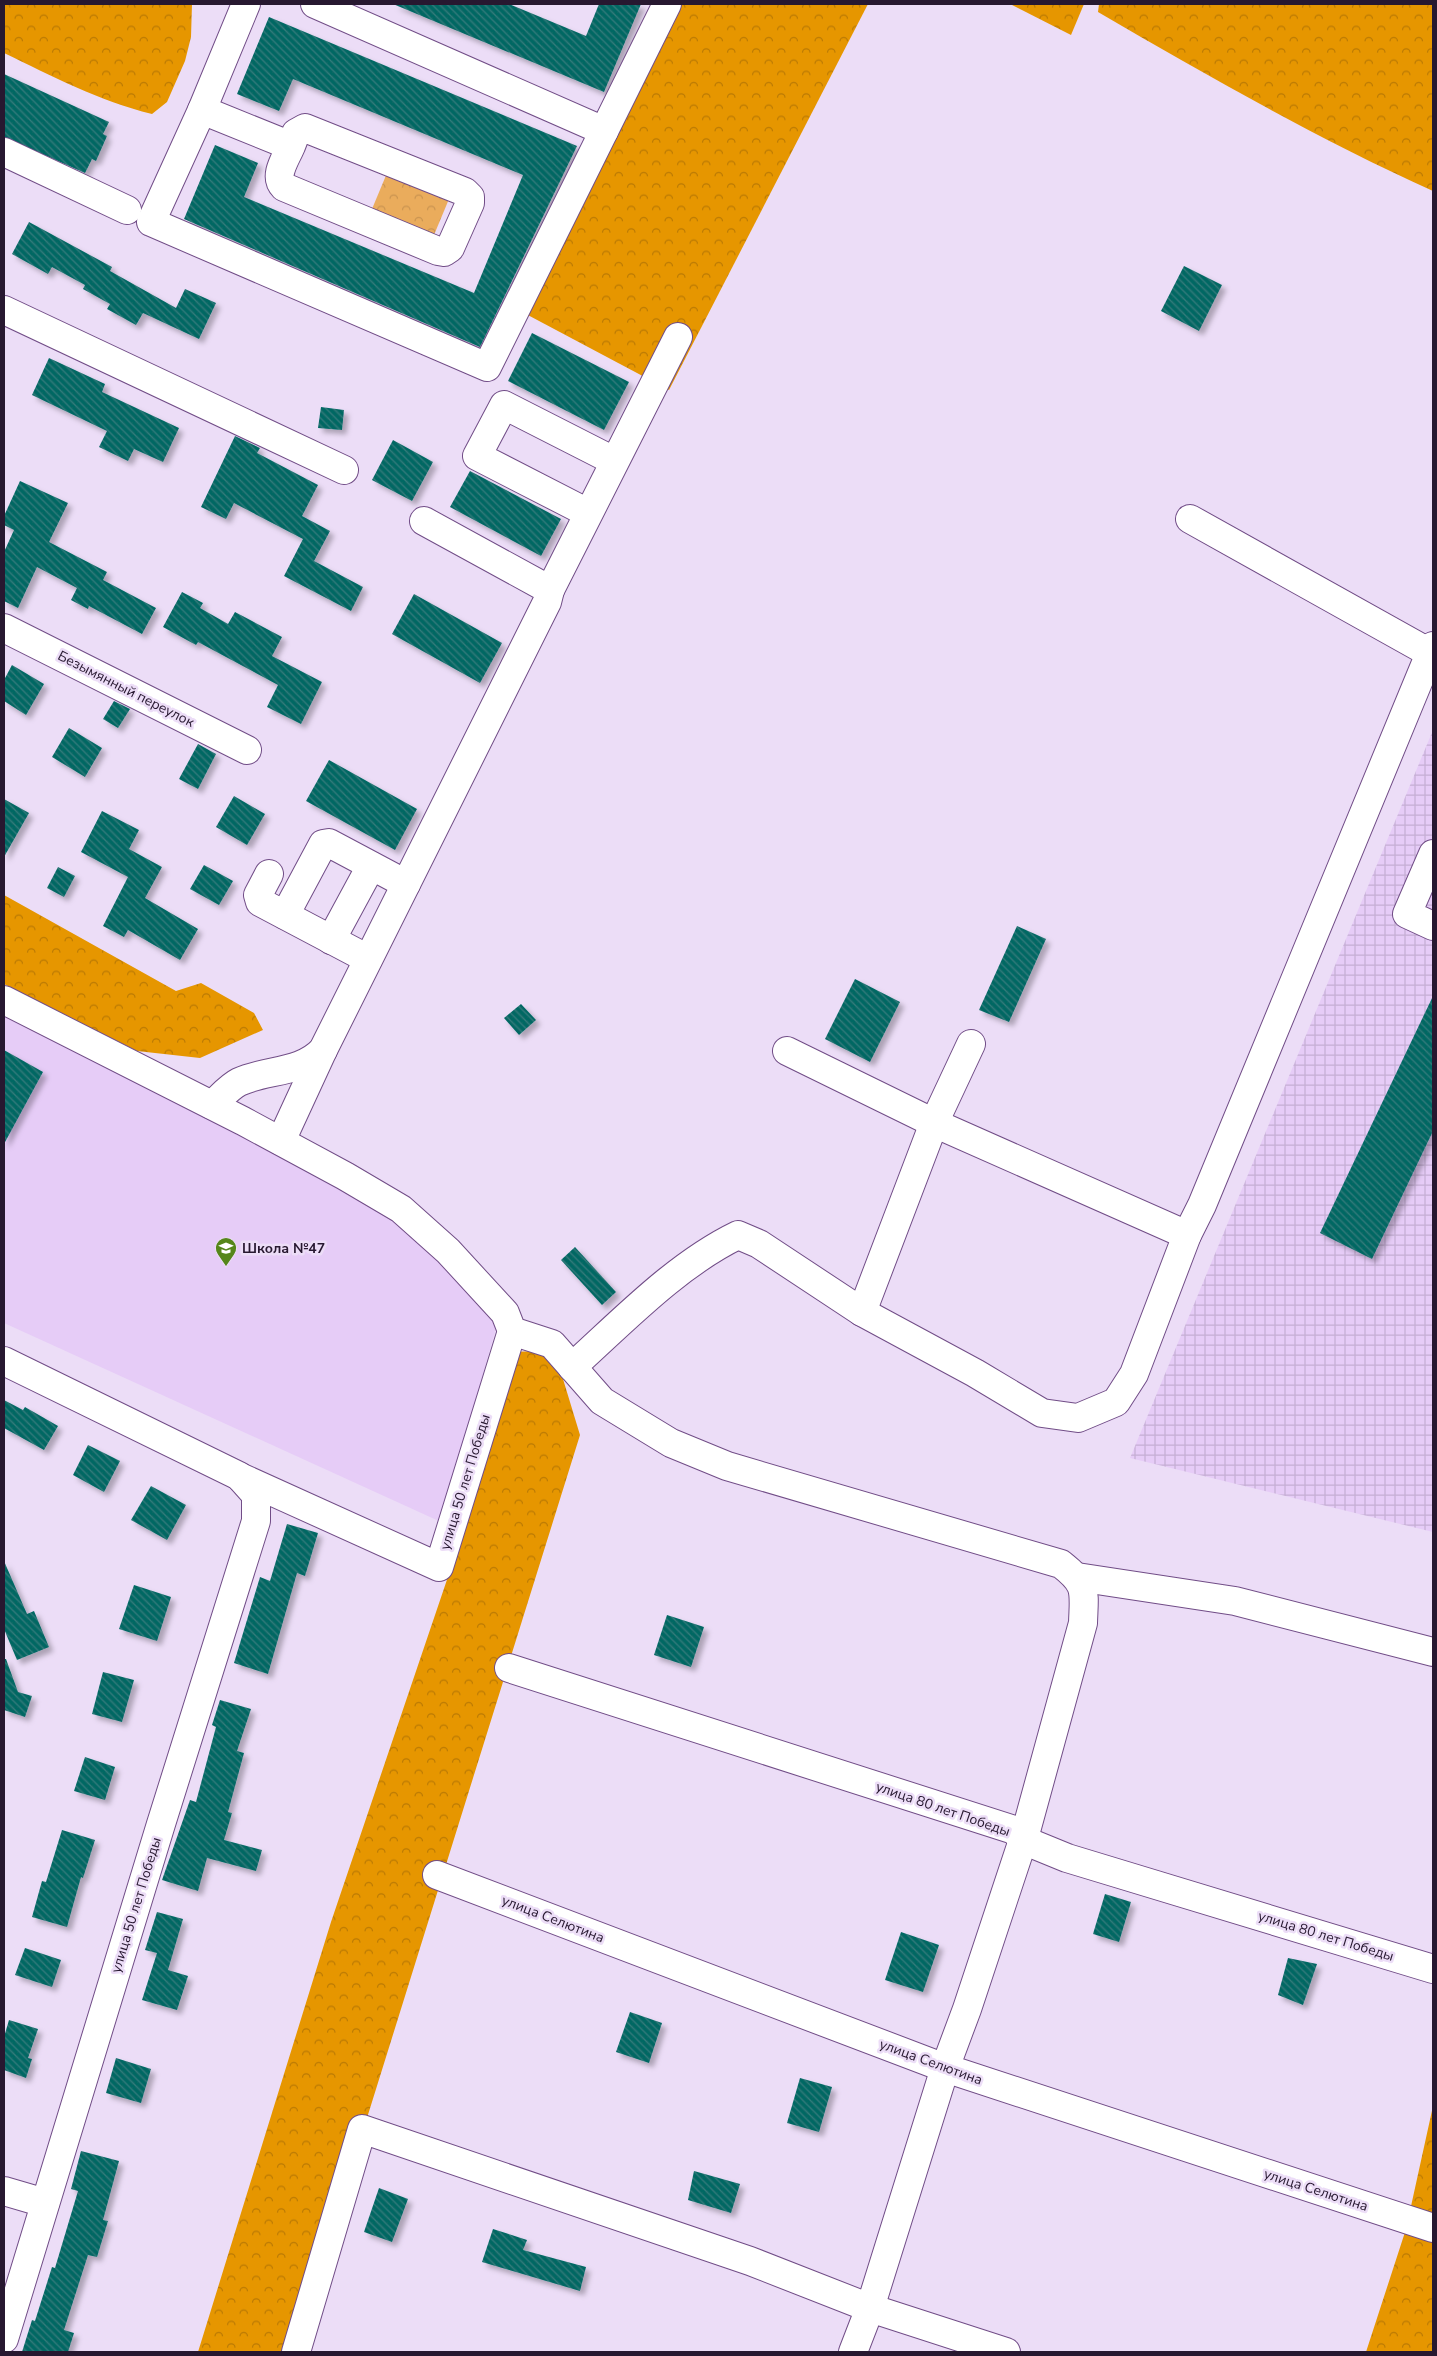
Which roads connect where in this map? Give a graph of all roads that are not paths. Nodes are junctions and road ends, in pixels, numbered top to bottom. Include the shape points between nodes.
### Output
1 (246, 4) edge
2 (316, 4) edge
3 (667, 4) edge
4 (202, 110) junction
5 (604, 131) junction
6 (291, 146) junction
7 (4, 152) edge
8 (127, 210) dead end
9 (4, 310) edge
10 (678, 337) dead end
11 (614, 461) junction
12 (344, 470) dead end
13 (588, 513) junction
14 (1190, 519) dead end
15 (424, 521) dead end
16 (550, 590) junction
17 (4, 628) edge
18 (1431, 649) edge
19 (247, 750) dead end
20 (1433, 854) edge
21 (371, 866) junction
22 (269, 874) dead end
23 (406, 884) junction
24 (285, 916) junction
25 (1433, 926) edge
26 (331, 940) junction
27 (368, 959) junction
28 (4, 1000) edge
29 (971, 1044) dead end
30 (322, 1050) junction
31 (786, 1051) dead end
32 (212, 1105) junction
33 (934, 1123) junction
34 (281, 1141) junction
35 (1187, 1235) junction
36 (862, 1312) junction
37 (512, 1332) junction
38 (4, 1361) edge
39 (572, 1367) junction
40 (239, 1476) junction
41 (1077, 1577) junction
42 (1433, 1652) edge
43 (509, 1668) dead end
44 (1023, 1840) junction
45 (437, 1875) dead end
46 (1433, 1968) edge
47 (944, 2068) junction
48 (4, 2190) edge
49 (45, 2202) junction
50 (1433, 2228) edge
51 (870, 2308) junction
52 (4, 2339) edge
53 (296, 2352) edge
54 (853, 2352) edge
55 (1006, 2352) edge

1 - 4 street
2 - 5 street
3 - 5 street
4 - 5 street via 151,222 487,367
4 - 6 street
6 - 6 street via 296,133 305,128 465,192 470,203 450,248 438,251 284,187 279,175
7 - 8 street
9 - 12 street
10 - 11 street
11 - 13 street
11 - 13 street via 504,405 477,456
13 - 16 street
14 - 18 street
15 - 16 street
16 - 23 street via 547,602
17 - 19 street, Безымянный переулок
18 - 35 street
20 - 25 street via 1407,914
21 - 23 street
21 - 24 street via 329,843 323,844
21 - 26 street
22 - 24 street via 258,895 260,902
23 - 27 street
24 - 26 street
26 - 27 street
27 - 30 street
28 - 32 street
29 - 33 street
30 - 32 street via 315,1058 300,1065 238,1082
30 - 34 street
31 - 33 street
32 - 34 street
33 - 35 street
33 - 36 street
34 - 37 street via 400,1209 448,1251 505,1313
35 - 36 street via 1134,1374 1116,1402 1078,1418 1042,1413
36 - 39 street via 759,1244 738,1235 715,1246 645,1300
37 - 39 street via 552,1344
37 - 40 street, улица 50 лет Победы via 439,1567
38 - 40 street, улица 50 лет Победы
39 - 41 street via 602,1401 671,1443 727,1466 1061,1564
40 - 49 street, улица 50 лет Победы via 256,1494 256,1521
41 - 42 street via 1235,1601
41 - 44 street via 1084,1590 1083,1623
43 - 44 street, улица 80 лет Победы via 1014,1830
44 - 46 street, улица 80 лет Победы via 1067,1858
44 - 47 street
45 - 47 street, улица Селютина
47 - 50 street, улица Селютина
47 - 51 street
48 - 49 street
49 - 52 street, улица 50 лет Победы
51 - 53 street via 750,2261 362,2129
51 - 54 street
51 - 55 street

